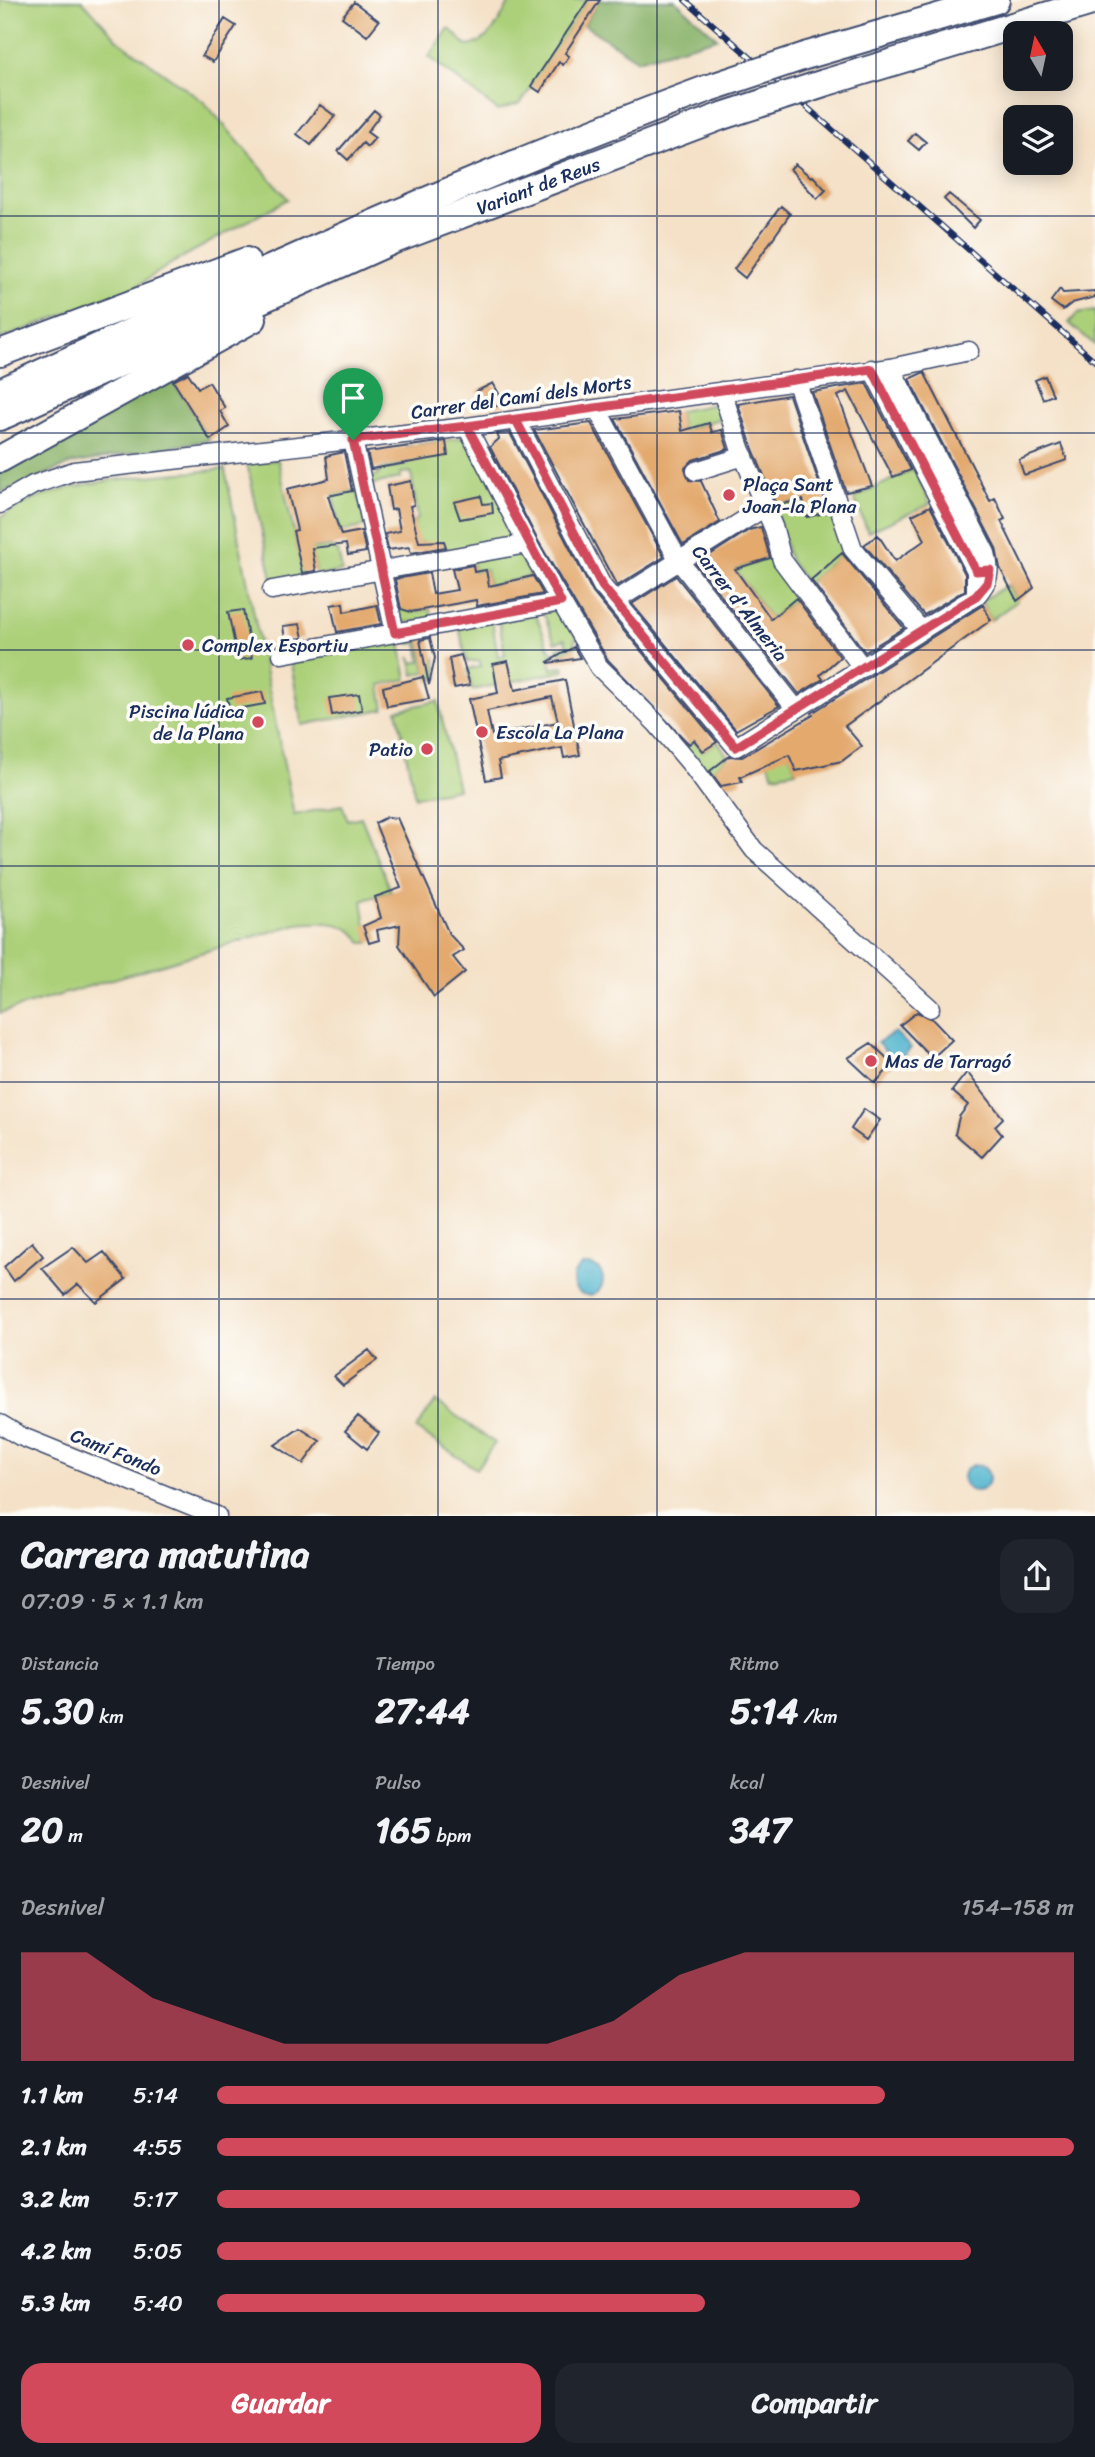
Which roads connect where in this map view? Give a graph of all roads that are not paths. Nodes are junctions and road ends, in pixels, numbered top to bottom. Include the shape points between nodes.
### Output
1 (996, 0) edge
2 (1095, 2) edge
3 (388, 229) junction
4 (970, 351) dead end
5 (0, 353) edge
6 (891, 368) junction
7 (872, 369) junction
8 (796, 380) junction
9 (722, 391) junction
10 (0, 392) edge
11 (597, 409) junction
12 (0, 417) edge
13 (516, 420) junction
14 (467, 426) junction
15 (353, 440) junction
16 (744, 456) junction
17 (0, 459) edge
18 (696, 471) dead end
19 (0, 504) edge
20 (765, 507) junction
21 (527, 544) junction
22 (678, 561) junction
23 (382, 570) junction
24 (983, 571) junction
25 (272, 590) dead end
26 (615, 601) junction
27 (561, 602) junction
28 (921, 630) junction
29 (395, 633) junction
30 (282, 654) dead end
31 (862, 667) junction
32 (796, 709) junction
33 (930, 1008) dead end
34 (0, 1424) edge
35 (217, 1516) edge

1 - 3 highway, Variant de Reus, bridge via 808,55 572,139
2 - 3 highway, Variant de Reus, bridge via 824,83
3 - 5 highway via 355,218
3 - 10 highway, Variant de Reus
3 - 12 highway, Variant de Reus
3 - 17 highway via 381,255 323,280
4 - 6 street, Carrer del Camí dels Morts
6 - 7 street, Carrer del Camí dels Morts
6 - 24 street via 986,553
7 - 8 street, Carrer del Camí dels Morts
7 - 24 street
8 - 9 street, Carrer del Camí dels Morts
8 - 28 street via 853,549
9 - 11 street, Carrer del Camí dels Morts
9 - 16 street
11 - 13 street, Carrer del Camí dels Morts
11 - 22 street, Carrer d'Almeria
13 - 14 street, Carrer del Camí dels Morts
13 - 26 street via 602,586
14 - 15 street, Carrer del Camí dels Morts
14 - 21 street
15 - 19 street, Carrer del Camí dels Morts via 74,471 33,485
15 - 23 street
16 - 18 street
16 - 20 street
20 - 22 street
20 - 31 street via 782,560
21 - 23 street
21 - 27 street
22 - 26 street
22 - 32 street, Carrer d'Almeria
23 - 25 street
23 - 29 street
24 - 28 street via 976,596
26 - 32 street via 736,747
27 - 29 street
27 - 33 street via 598,667 656,723 754,850
28 - 31 street
29 - 30 street
31 - 32 street
34 - 35 street, Camí Fondo

